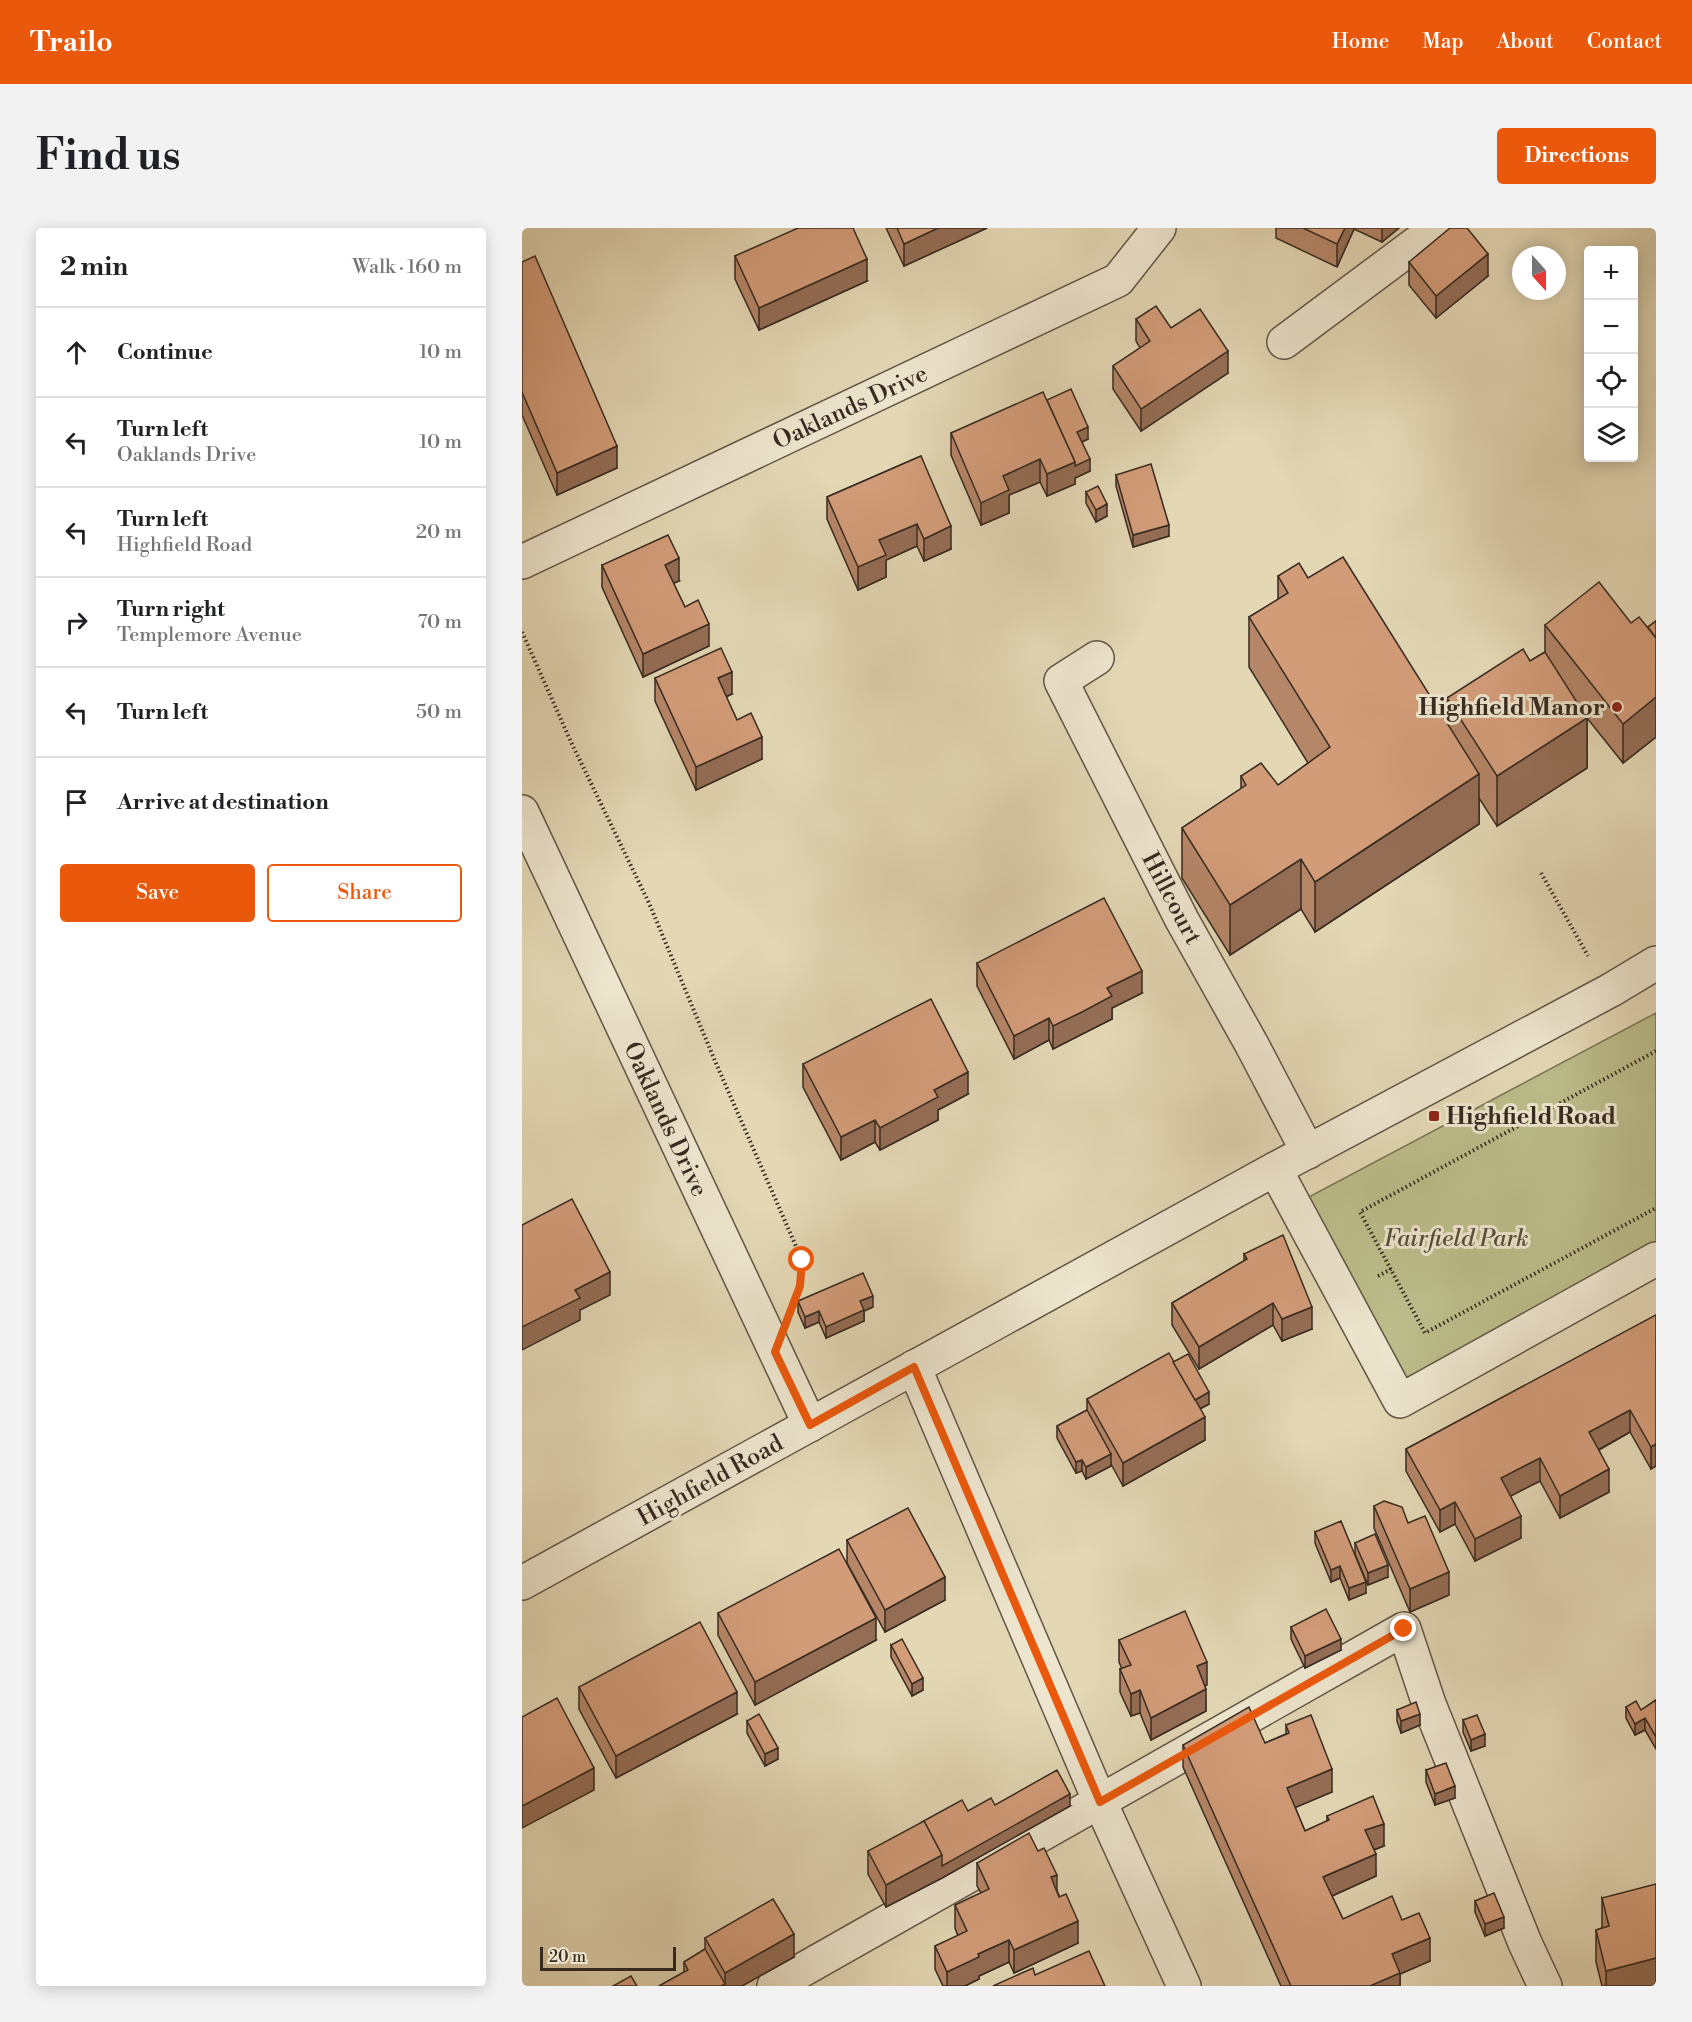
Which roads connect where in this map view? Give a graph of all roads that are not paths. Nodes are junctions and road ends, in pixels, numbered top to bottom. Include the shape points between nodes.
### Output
1 (1158, 228) edge
2 (1437, 228) edge
3 (1284, 342) dead end
4 (522, 562) edge
5 (1097, 658) dead end
6 (522, 813) edge
7 (1656, 963) edge
8 (1308, 1152) junction
9 (1275, 1169) junction
10 (1656, 1259) edge
11 (914, 1367) junction
12 (810, 1425) junction
13 (522, 1583) edge
14 (1100, 1802) junction
15 (786, 1983) edge
16 (1184, 1986) edge
17 (1545, 1986) edge

1 - 4 street, Oaklands Drive via 1118,280
2 - 3 street
5 - 8 street, Hillcourt via 1061,681 1182,920
6 - 12 street, Oaklands Drive
7 - 8 street, Highfield Road
8 - 9 street, Highfield Road
9 - 10 street via 1400,1401
9 - 11 street, Highfield Road
11 - 12 street, Highfield Road
11 - 14 street
12 - 13 street, Highfield Road
14 - 15 street
14 - 16 street
14 - 17 street via 1404,1629 1429,1704

